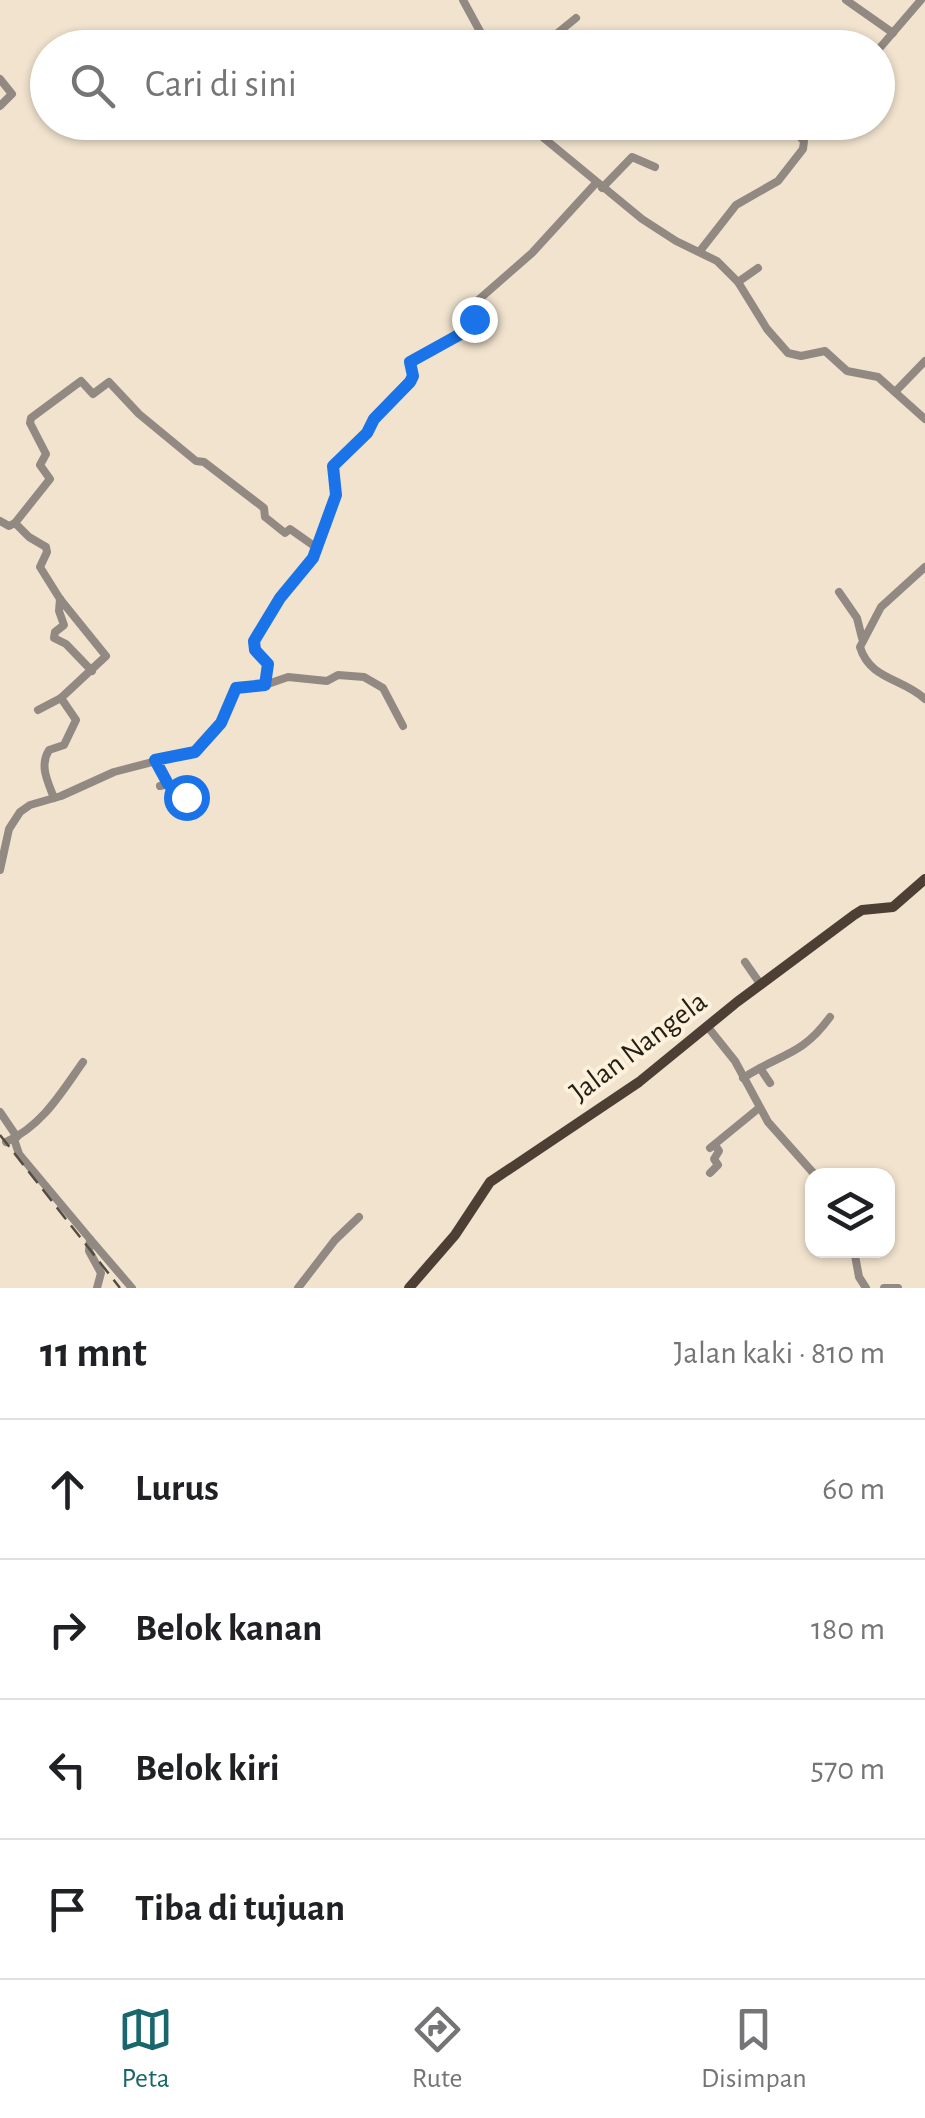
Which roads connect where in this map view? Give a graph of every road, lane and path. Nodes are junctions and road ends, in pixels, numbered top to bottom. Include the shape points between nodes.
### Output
1 (463, 0) edge
2 (846, 0) edge
3 (921, 0) edge
4 (576, 18) dead end
5 (479, 30) edge
6 (561, 30) edge
7 (888, 30) edge
8 (895, 30) edge
9 (0, 79) edge
10 (0, 106) edge
11 (548, 140) edge
12 (802, 140) edge
13 (655, 167) dead end
14 (599, 185) junction
15 (700, 251) junction
16 (758, 268) dead end
17 (738, 282) junction
18 (925, 361) edge
19 (895, 392) junction
20 (925, 418) edge
21 (0, 521) edge
22 (15, 523) junction
23 (317, 548) junction
24 (925, 567) edge
25 (839, 592) dead end
26 (60, 598) junction
27 (75, 636) junction
28 (862, 638) junction
29 (92, 672) junction
30 (265, 685) junction
31 (61, 698) junction
32 (925, 699) edge
33 (38, 710) dead end
34 (403, 726) dead end
35 (155, 760) junction
36 (191, 784) dead end
37 (181, 790) junction
38 (54, 798) junction
39 (195, 814) dead end
40 (0, 870) edge
41 (925, 879) edge
42 (745, 962) dead end
43 (761, 985) junction
44 (830, 1017) dead end
45 (707, 1026) junction
46 (83, 1062) dead end
47 (760, 1068) junction
48 (743, 1078) junction
49 (770, 1083) dead end
50 (759, 1108) junction
51 (0, 1112) edge
52 (12, 1139) junction
53 (809, 1168) edge
54 (710, 1172) dead end
55 (359, 1217) dead end
56 (90, 1240) junction
57 (856, 1258) edge
58 (862, 1284) edge
59 (97, 1288) edge
60 (132, 1288) edge
61 (298, 1288) edge
62 (409, 1288) edge
63 (884, 1288) edge
64 (898, 1288) edge

1 - 5 street
2 - 7 street
3 - 8 street
4 - 6 street
9 - 10 street via 12,94
11 - 14 street
12 - 15 street via 778,181 736,205
13 - 14 street via 632,156
14 - 15 street via 669,237
14 - 23 street via 476,302 468,328 410,362 410,382 333,466 336,495
15 - 17 street
16 - 17 street
17 - 19 street via 788,353 825,352 847,371 875,375
18 - 19 street
19 - 20 street
21 - 22 street
22 - 23 street via 50,479 30,419 81,381 92,394 108,382 196,462 264,508 265,518 285,534 290,529
22 - 26 street via 47,550 40,566
23 - 30 street via 254,641 268,664
24 - 28 street via 881,607
25 - 28 street
26 - 27 street
26 - 27 street via 64,626 54,636 58,642
27 - 29 street
27 - 29 street via 106,656
28 - 32 street via 862,654 884,677
29 - 31 street
30 - 34 street via 288,677 364,677 383,688
30 - 35 street via 236,688 221,723 195,752
31 - 33 street
31 - 38 street via 76,720 64,745 44,759
35 - 37 street via 164,785
35 - 38 street
36 - 37 street
37 - 39 street
38 - 40 street via 30,805 14,820
41 - 43 main road, Jalan Nangela via 894,907 854,915
42 - 43 street
43 - 45 main road, Jalan Nangela
44 - 47 street via 802,1049
45 - 48 street
45 - 62 main road, Jalan Nangela via 626,1092 490,1182
46 - 52 street via 54,1105
47 - 48 street
47 - 49 street
48 - 50 street
50 - 53 street
50 - 54 street via 713,1146 718,1164
51 - 52 street
52 - 56 street
55 - 61 street
56 - 59 street via 101,1273
56 - 60 street
57 - 58 street
63 - 64 street

